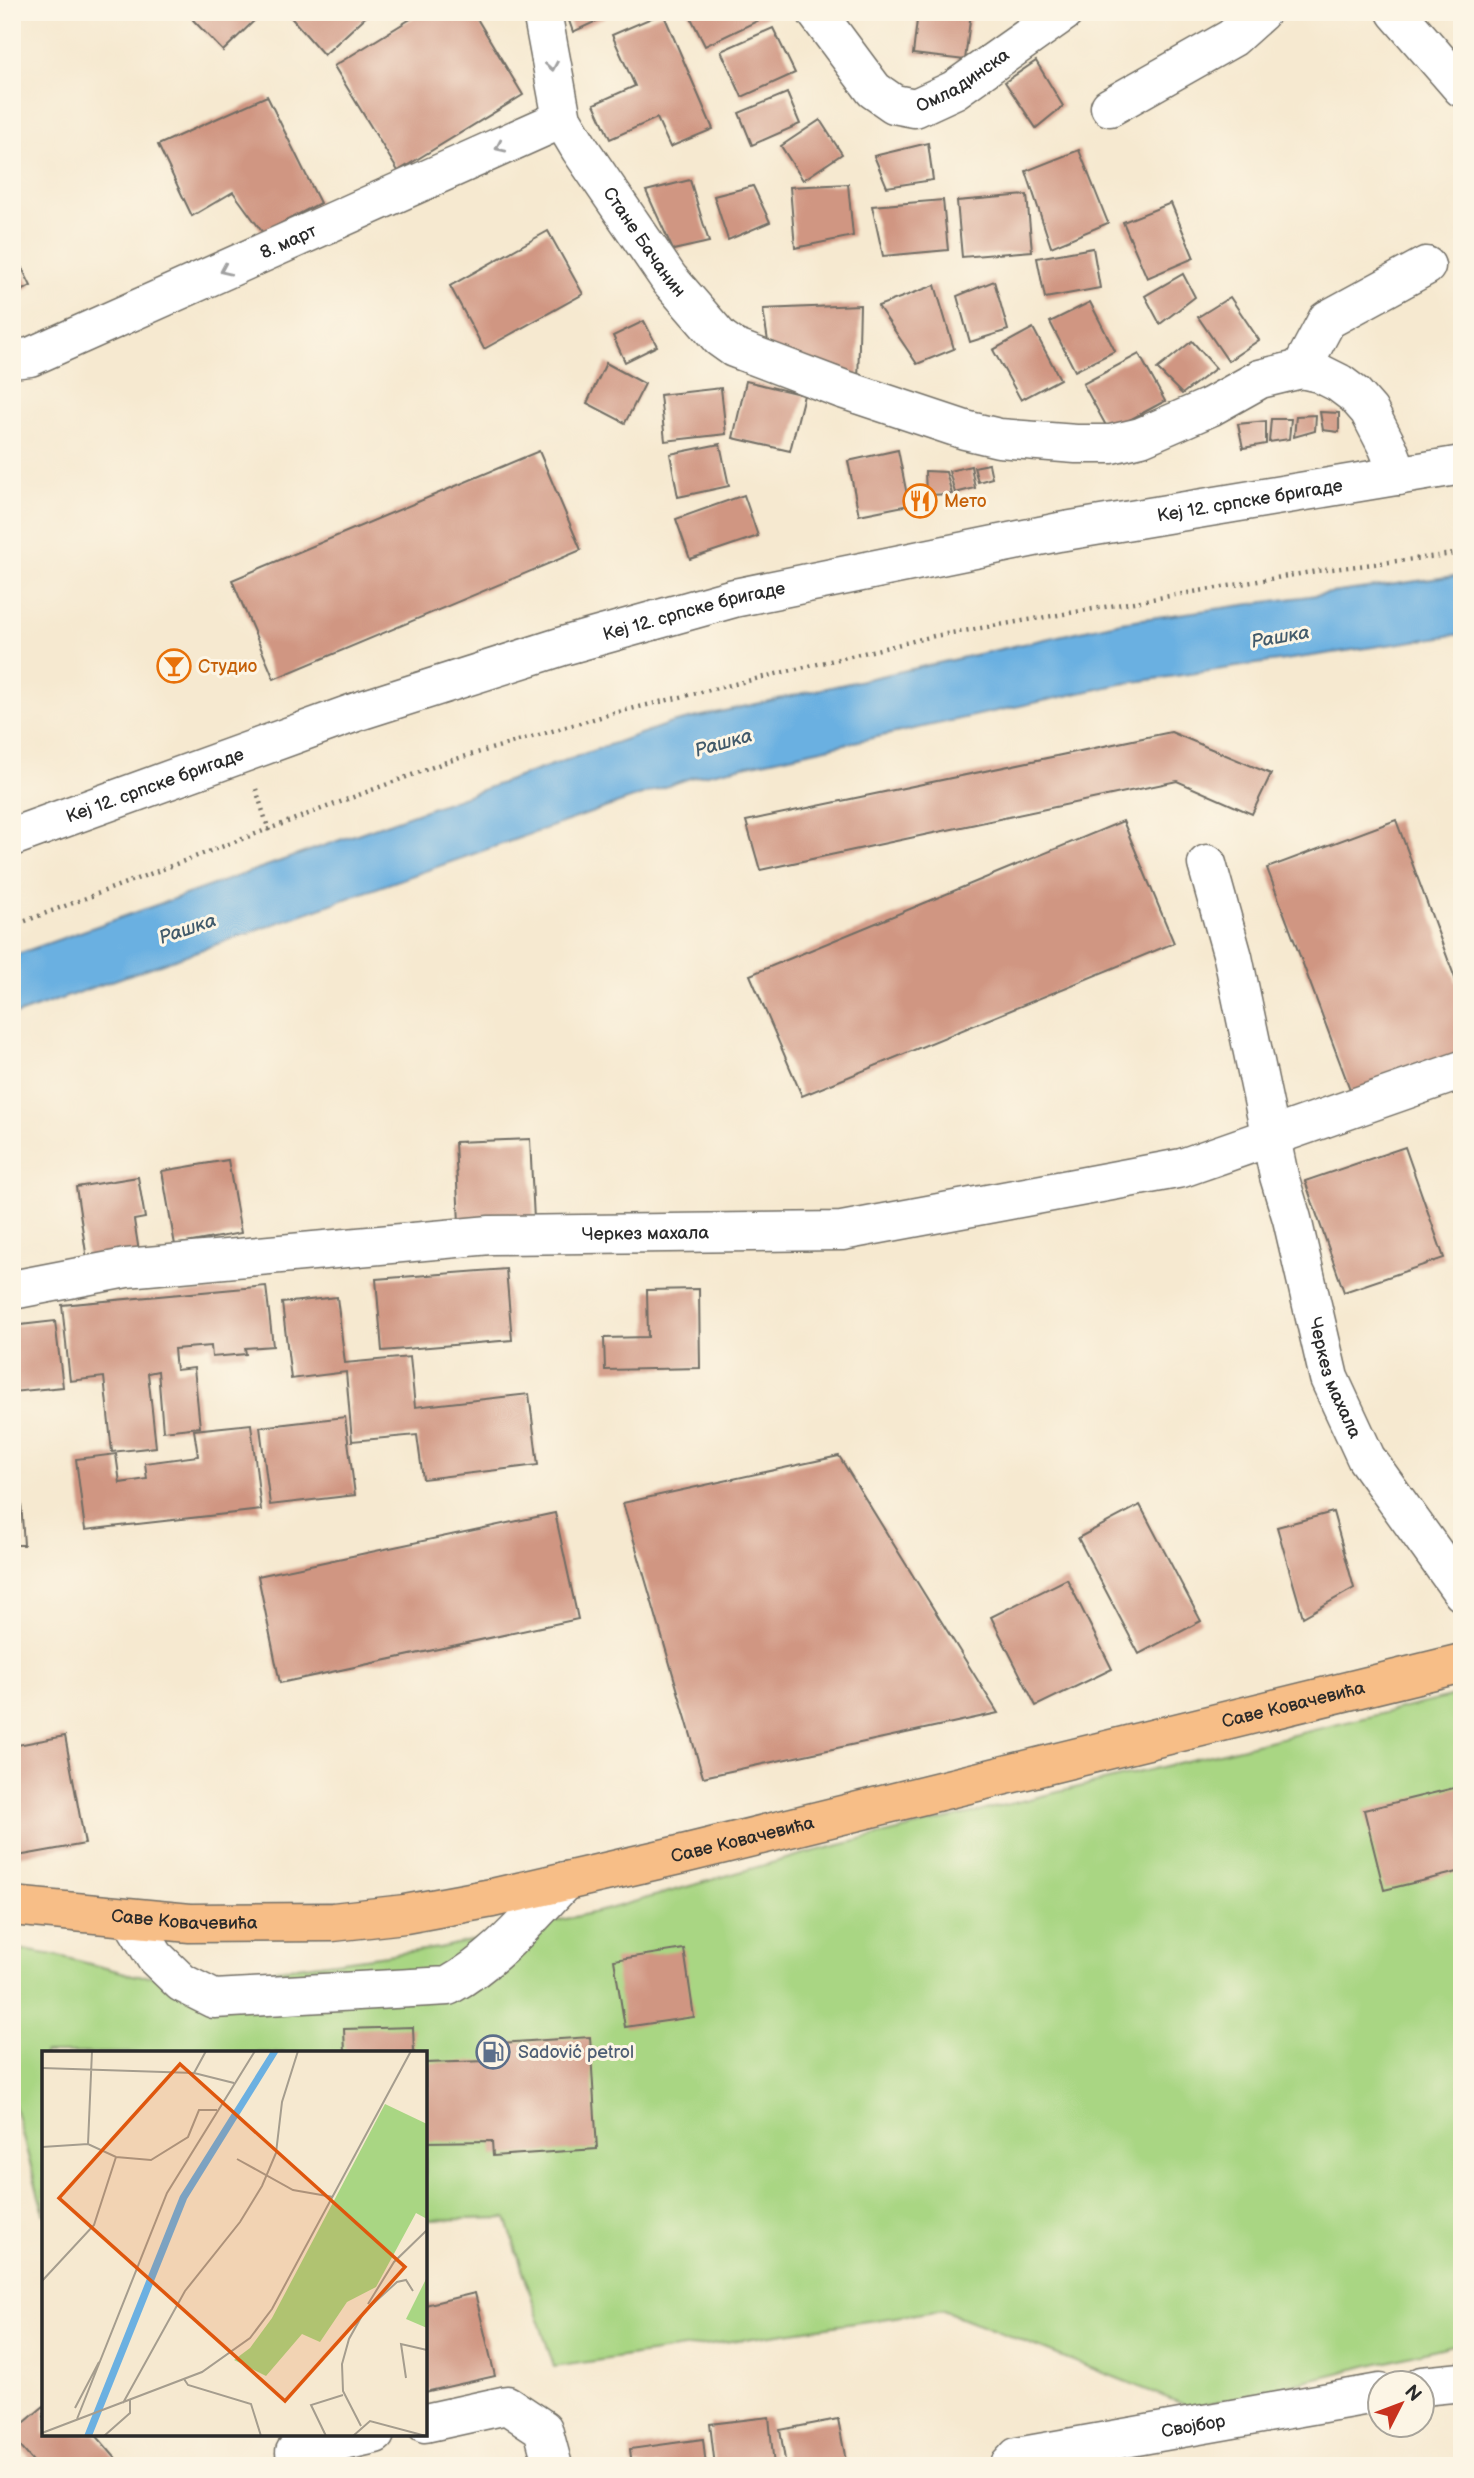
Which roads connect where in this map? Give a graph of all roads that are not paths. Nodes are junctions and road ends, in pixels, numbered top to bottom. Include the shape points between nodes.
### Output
1 (542, 12) edge
2 (1064, 12) edge
3 (1261, 12) edge
4 (1396, 12) edge
5 (825, 26) edge
6 (1462, 88) edge
7 (1110, 107) dead end
8 (562, 119) junction
9 (1426, 266) dead end
10 (12, 359) edge
11 (1301, 369) junction
12 (1462, 465) edge
13 (1399, 476) junction
14 (12, 837) edge
15 (1207, 864) dead end
16 (1462, 1070) edge
17 (1272, 1136) junction
18 (12, 1290) edge
19 (1462, 1592) edge
20 (1462, 1663) edge
21 (565, 1881) junction
22 (12, 1906) edge
23 (131, 1918) junction
24 (1462, 2382) edge
25 (1436, 2385) edge
26 (1366, 2395) edge
27 (427, 2423) edge
28 (367, 2436) edge
29 (295, 2452) dead end
30 (554, 2466) edge
31 (1009, 2466) edge

1 -> 8 street, Стане Бачанин
2 - 5 street, Омладинска via 954,90 915,108 894,104 874,90
3 - 7 street via 1232,38
4 - 6 street
8 -> 10 street, 8. март via 30,357
8 - 11 street, Стане Бачанин via 670,279 720,338 759,359 842,389 999,438 1111,444 1168,427 1260,379
9 - 11 street via 1327,320
11 - 13 street via 1329,378 1355,395 1369,411
12 - 13 street, Кеј 12. српске бригаде
13 - 14 street, Кеј 12. српске бригаде via 1059,532 734,598 359,711
15 - 17 street, Черкез махала via 1233,957
16 - 17 street, Черкез махала
17 - 18 street, Черкез махала via 1182,1168 842,1231 490,1235 126,1268
17 - 19 street, Черкез махала via 1329,1378 1366,1458
20 - 21 main road, Саве Ковачевића
21 - 23 main road, Саве Ковачевића via 405,1914 333,1922 190,1923
21 - 23 street via 501,1949 447,1986 214,1999 182,1983 155,1957
22 - 23 main road, Саве Ковачевића
24 - 25 street
26 - 31 street, Својбор via 1017,2457
27 - 30 street via 507,2405 543,2429
28 - 29 street

